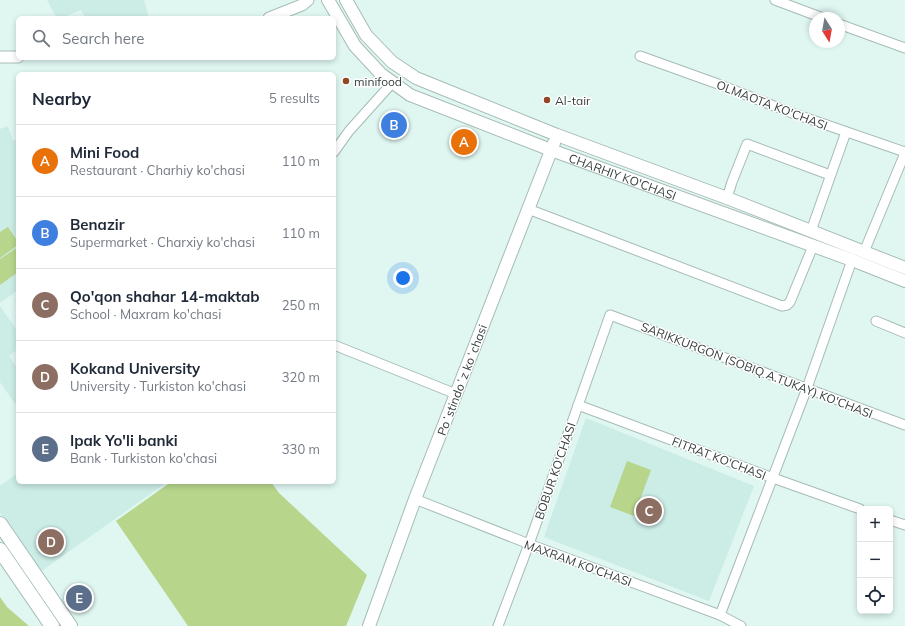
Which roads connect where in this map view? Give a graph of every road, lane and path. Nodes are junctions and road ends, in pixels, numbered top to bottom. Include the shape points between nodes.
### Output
1 (308, 0) edge
2 (328, 0) edge
3 (346, 0) edge
4 (775, 0) edge
5 (809, 13) edge
6 (273, 16) edge
7 (845, 26) edge
8 (905, 48) edge
9 (640, 56) dead end
10 (0, 57) edge
11 (16, 58) edge
12 (393, 82) junction
13 (846, 132) junction
14 (557, 135) junction
15 (336, 149) edge
16 (551, 150) junction
17 (905, 152) edge
18 (830, 175) junction
19 (727, 198) junction
20 (528, 209) junction
21 (811, 231) junction
22 (813, 246) junction
23 (864, 252) junction
24 (852, 260) junction
25 (905, 268) edge
26 (905, 281) edge
27 (610, 315) joint
28 (876, 321) dead end
29 (905, 333) edge
30 (336, 346) edge
31 (806, 388) junction
32 (456, 394) junction
33 (578, 405) junction
34 (905, 425) edge
35 (773, 478) junction
36 (415, 499) junction
37 (857, 508) edge
38 (893, 521) edge
39 (0, 524) edge
40 (905, 525) edge
41 (529, 544) junction
42 (0, 550) edge
43 (720, 615) junction
44 (52, 626) edge
45 (70, 626) edge
46 (369, 626) edge
47 (498, 626) edge
48 (741, 626) edge

1 - 6 street via 302,5
2 - 12 main road, CHARHIY KO'CHASI via 355,46 381,74
3 - 14 main road, CHARHIY KO'CHASI via 366,35 392,62 416,78
4 - 5 street
7 - 8 street
9 - 13 street, OLMAOTA KO'CHASI
10 - 11 street
12 - 15 street
12 - 16 main road, CHARHIY KO'CHASI via 410,95
13 - 17 street, OLMAOTA KO'CHASI
13 - 18 street
14 - 16 main road, Poʻstindoʻz koʻchasi
14 - 19 main road, CHARHIY KO'CHASI
16 - 20 main road, Poʻstindoʻz koʻchasi
16 - 22 main road, CHARHIY KO'CHASI
17 - 23 street
18 - 19 street via 747,144
18 - 21 street
19 - 21 main road, CHARHIY KO'CHASI
20 - 22 street via 782,306 790,302
20 - 32 main road, Poʻstindoʻz koʻchasi
21 - 23 main road, CHARHIY KO'CHASI
22 - 24 main road, CHARHIY KO'CHASI
23 - 25 main road, CHARHIY KO'CHASI
24 - 26 main road, CHARHIY KO'CHASI
24 - 31 street
27 - 31 street, SARIKKURGON (SOBIQ A.TUKAY) KO'CHASI
27 - 33 street, BOBUR KO'CHASI
28 - 29 street
30 - 32 street
31 - 34 street, SARIKKURGON (SOBIQ A.TUKAY) KO'CHASI
31 - 35 street
32 - 36 main road, Poʻstindoʻz koʻchasi
33 - 35 street, FITRAT KO'CHASI
33 - 41 street, BOBUR KO'CHASI
35 - 37 street, FITRAT KO'CHASI
35 - 43 street
36 - 41 street, MAXRAM KO'CHASI
36 - 46 main road, Poʻstindoʻz koʻchasi
38 - 40 street
39 - 45 main road
41 - 43 street, MAXRAM KO'CHASI
41 - 47 street, BOBUR KO'CHASI
42 - 44 main road
43 - 48 street, MAXRAM KO'CHASI

